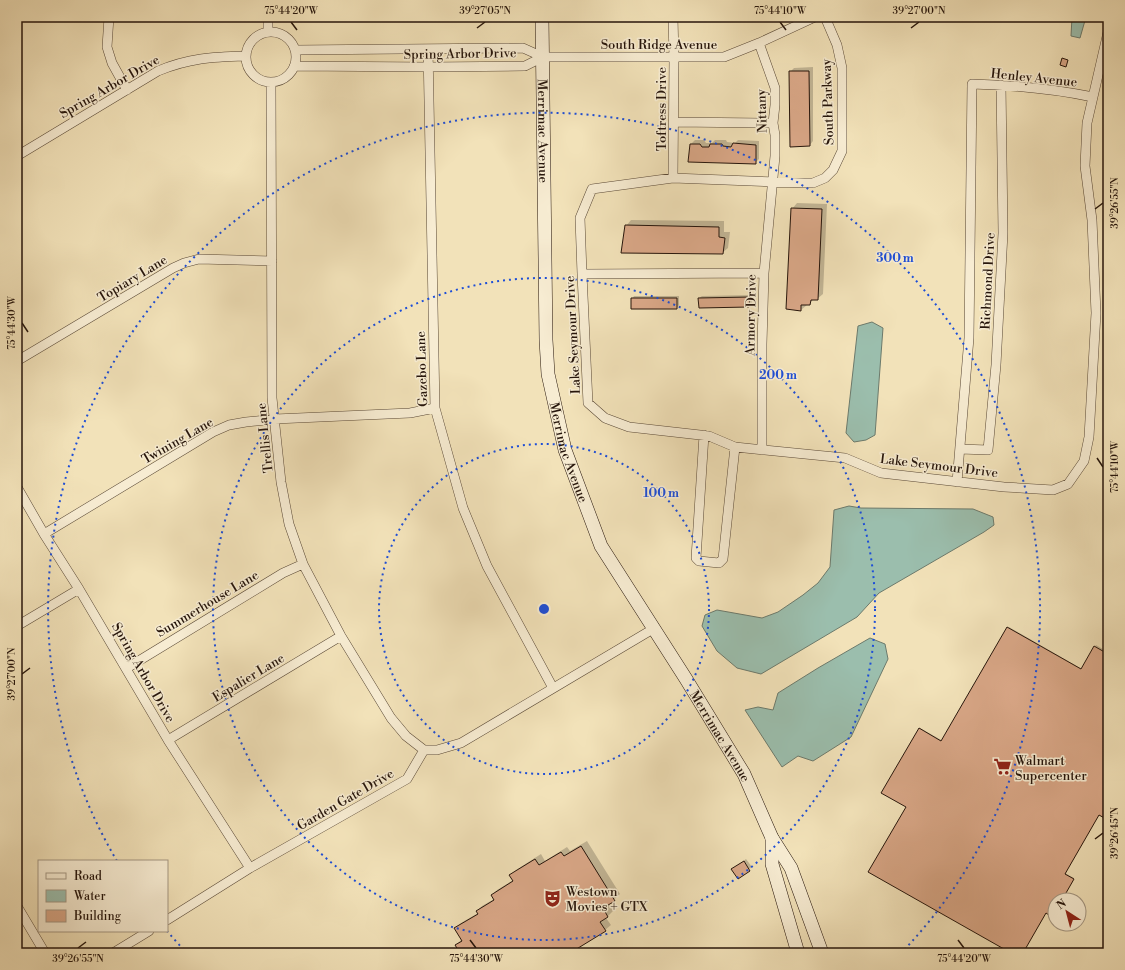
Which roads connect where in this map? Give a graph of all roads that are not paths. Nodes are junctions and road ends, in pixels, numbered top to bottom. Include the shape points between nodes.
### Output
1 (109, 17) edge
2 (268, 17) edge
3 (542, 17) edge
4 (673, 17) edge
5 (815, 17) edge
6 (825, 17) edge
7 (268, 32) junction
8 (1108, 32) edge
9 (759, 43) junction
10 (428, 49) junction
11 (295, 50) junction
12 (245, 56) junction
13 (543, 57) junction
14 (674, 58) junction
15 (294, 66) junction
16 (429, 67) junction
17 (271, 83) junction
18 (972, 84) joint
19 (1000, 85) junction
20 (127, 90) junction
21 (1093, 97) junction
22 (674, 122) junction
23 (772, 124) junction
24 (17, 156) edge
25 (673, 178) junction
26 (773, 181) junction
27 (272, 261) junction
28 (582, 274) junction
29 (764, 274) junction
30 (17, 361) edge
31 (435, 408) junction
32 (275, 419) junction
33 (704, 435) junction
34 (734, 447) junction
35 (960, 449) junction
36 (762, 450) junction
37 (957, 482) junction
38 (17, 487) edge
39 (44, 534) junction
40 (303, 564) junction
41 (80, 589) junction
42 (17, 626) edge
43 (653, 629) junction
44 (341, 636) junction
45 (126, 668) junction
46 (553, 688) junction
47 (168, 740) junction
48 (424, 750) junction
49 (772, 838) junction
50 (250, 868) junction
51 (17, 906) edge
52 (168, 919) edge
53 (147, 932) edge
54 (45, 953) edge
55 (113, 953) edge
56 (798, 953) edge
57 (822, 953) edge

1 - 20 street via 107,47 112,63
2 - 7 street
3 - 13 street, Merrimac Avenue
4 - 14 street, Toftress Drive
5 - 9 street, South Ridge Avenue
6 - 26 street, South Parkway via 837,45 842,68 842,151 833,170 825,178 813,183
7 - 11 street via 275,32 288,38
7 - 12 street via 250,42
8 - 21 street, Lake Seymour Drive
9 - 14 street, South Ridge Avenue via 724,57
9 - 23 street, Nittany via 775,88
10 - 11 street, Spring Arbor Drive
10 - 13 street, Spring Arbor Drive via 523,48
10 - 16 street, Gazebo Lane
11 - 15 street
12 - 17 street via 246,64 255,78
12 - 20 street, Spring Arbor Drive via 207,58 176,64 158,71
13 - 14 street, South Ridge Avenue
13 - 16 street, Spring Arbor Drive via 525,66
13 - 43 street, Merrimac Avenue via 548,374 565,450 601,546
14 - 22 street, Toftress Drive
15 - 16 street, Spring Arbor Drive
15 - 17 street via 285,78
16 - 31 street, Gazebo Lane
17 - 27 street, Trellis Lane
18 - 19 street, Henley Avenue
18 - 35 street, Richmond Drive via 969,338
19 - 21 street, Henley Avenue
19 - 35 street, Richmond Drive via 1003,233 996,365 988,450
20 - 24 street, Spring Arbor Drive
21 - 37 street, Lake Seymour Drive via 1087,123 1085,166 1092,220 1096,313 1089,436 1084,461 1068,484 1053,490
22 - 23 street
22 - 25 street, Toftress Drive
23 - 26 street, Nittany via 775,135
25 - 26 street, Lake Seymour Drive
25 - 28 street, Lake Seymour Drive via 592,189 580,218
26 - 29 street, Armory Drive
27 - 30 street, Topiary Lane via 199,259 184,263
27 - 32 street, Trellis Lane via 272,398
28 - 29 street
28 - 33 street, Lake Seymour Drive via 588,403 605,418 628,427
29 - 36 street, Armory Drive
31 - 32 street, Twining Lane via 410,413
31 - 46 street, Gazebo Lane via 463,508 487,566
32 - 39 street, Twining Lane via 229,425 213,432
32 - 40 street, Trellis Lane via 281,482 289,524
33 - 34 street, Lake Seymour Drive
33 - 34 street via 696,558 699,561 719,563 724,559
34 - 36 street, Lake Seymour Drive
35 - 37 street, Richmond Drive
36 - 37 street, Lake Seymour Drive via 845,458 881,473
38 - 39 street, Spring Arbor Drive
39 - 41 street, Spring Arbor Drive
40 - 44 street, Trellis Lane
40 - 45 street, Summerhouse Lane via 283,572
41 - 42 street
41 - 45 street, Spring Arbor Drive
43 - 46 street
43 - 49 street, Merrimac Avenue via 744,774
44 - 47 street, Espalier Lane
44 - 48 street, Trellis Lane via 391,718 406,736
45 - 47 street, Spring Arbor Drive
46 - 48 street via 461,743 437,750
47 - 50 street, Spring Arbor Drive
48 - 50 street, Garden Gate Drive via 407,779
49 - 56 street, Merrimac Avenue via 772,864
49 - 57 street, Merrimac Avenue via 791,868
50 - 52 street, Garden Gate Drive
51 - 54 street
53 - 55 street

